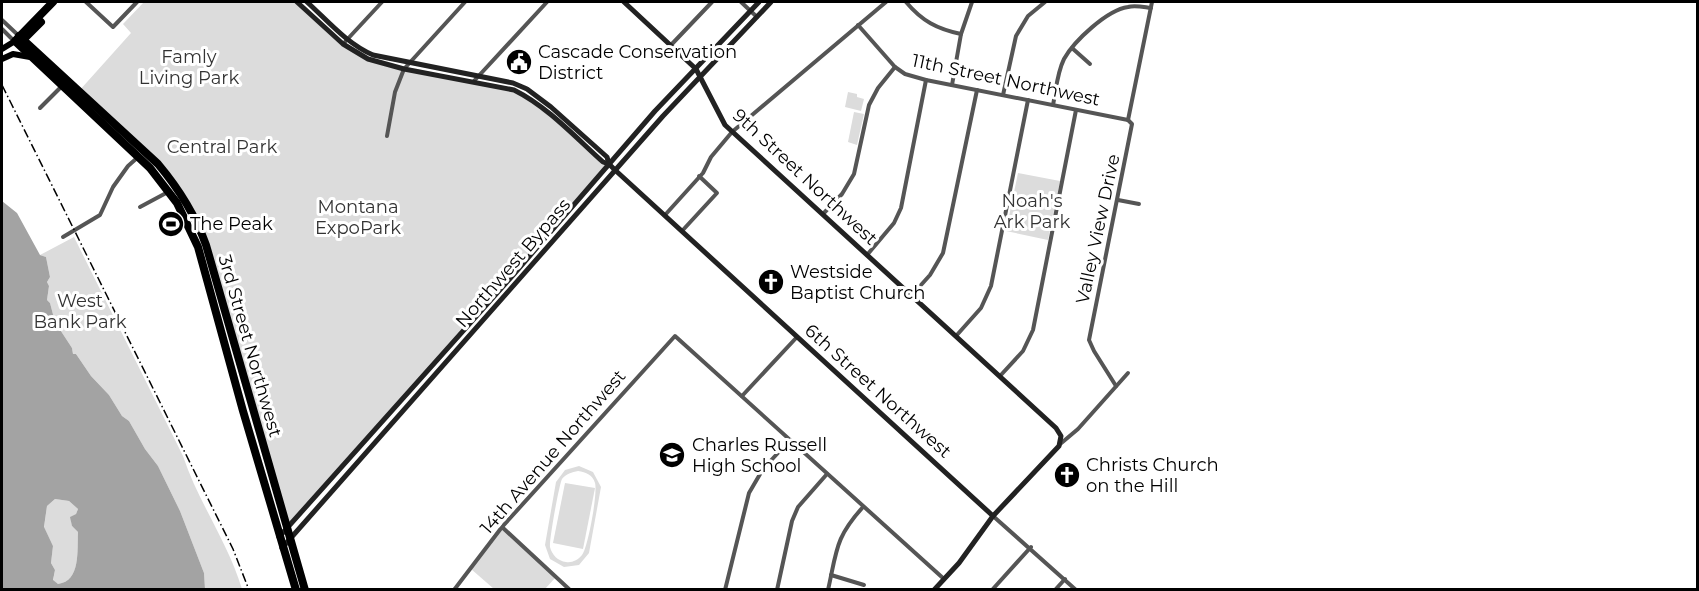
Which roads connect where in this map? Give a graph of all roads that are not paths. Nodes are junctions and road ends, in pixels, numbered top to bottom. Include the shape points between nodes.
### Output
1 (53, 2) edge
2 (60, 2) edge
3 (86, 2) edge
4 (138, 2) edge
5 (298, 2) edge
6 (307, 2) edge
7 (382, 2) edge
8 (465, 2) edge
9 (547, 2) edge
10 (627, 2) edge
11 (712, 2) edge
12 (741, 2) edge
13 (759, 2) edge
14 (771, 2) edge
15 (886, 2) edge
16 (906, 2) edge
17 (972, 2) edge
18 (1045, 2) edge
19 (1152, 2) edge
20 (1151, 8) junction
21 (751, 10) junction
22 (757, 17) junction
23 (2, 20) edge
24 (858, 25) junction
25 (2, 29) edge
26 (961, 34) junction
27 (348, 39) junction
28 (19, 40) junction
29 (343, 44) junction
30 (670, 46) junction
31 (1072, 48) junction
32 (2, 49) edge
33 (2, 58) edge
34 (33, 58) junction
35 (407, 63) junction
36 (1090, 64) dead end
37 (895, 67) junction
38 (404, 69) junction
39 (696, 69) junction
40 (701, 76) junction
41 (476, 79) junction
42 (926, 80) junction
43 (64, 83) junction
44 (952, 85) junction
45 (977, 90) junction
46 (1003, 94) junction
47 (1028, 100) junction
48 (1053, 105) junction
49 (40, 108) dead end
50 (1076, 110) junction
51 (1130, 122) junction
52 (732, 132) junction
53 (387, 136) dead end
54 (142, 154) junction
55 (609, 164) junction
56 (615, 170) junction
57 (699, 176) junction
58 (173, 189) junction
59 (1118, 200) junction
60 (1139, 204) dead end
61 (140, 207) dead end
62 (823, 214) junction
63 (664, 215) junction
64 (682, 231) junction
65 (63, 237) dead end
66 (867, 255) junction
67 (912, 296) junction
68 (956, 336) junction
69 (796, 337) junction
70 (1128, 374) dead end
71 (1000, 376) junction
72 (1116, 386) junction
73 (742, 396) junction
74 (790, 440) junction
75 (1059, 446) junction
76 (827, 474) junction
77 (864, 507) junction
78 (993, 516) junction
79 (502, 527) junction
80 (288, 528) junction
81 (279, 537) junction
82 (291, 540) junction
83 (1030, 547) junction
84 (282, 548) junction
85 (831, 575) junction
86 (944, 579) junction
87 (1065, 579) junction
88 (864, 585) dead end
89 (296, 590) edge
90 (305, 590) edge
91 (454, 590) edge
92 (570, 590) edge
93 (725, 590) edge
94 (777, 590) edge
95 (828, 590) edge
96 (934, 590) edge
97 (992, 590) edge
98 (1055, 590) edge
99 (1076, 590) edge

1 - 28 highway
2 - 28 highway
3 - 4 street via 113,27
5 - 29 main road, 6th Street Northwest
6 - 27 main road, 6th Street Northwest
7 - 27 street
8 - 35 street
9 - 41 street
10 - 30 main road, 9th Street Northwest
11 - 30 street
12 - 21 street
13 - 21 main road, Northwest Bypass
14 - 22 main road, Northwest Bypass
15 - 24 street
16 - 26 street via 932,26
17 - 26 street
18 - 46 street via 1022,24 1016,36
19 - 20 street, Valley View Drive
20 - 31 street via 1128,6 1112,12
20 - 51 street, Valley View Drive
21 - 22 street
21 - 39 main road, Northwest Bypass
22 - 40 main road, Northwest Bypass
23 - 28 street
24 - 37 street, 11th Street Northwest
24 - 52 street
25 - 28 street
26 - 44 street
27 - 29 street
27 - 35 main road, 6th Street Northwest via 373,55
28 - 32 main road
28 - 33 main road
28 - 34 highway, 3rd Street Northwest
28 - 43 highway, 3rd Street Northwest
29 - 38 main road, 6th Street Northwest via 368,59
30 - 39 main road, 9th Street Northwest
31 - 36 street
31 - 48 street via 1061,67
33 - 34 main road via 13,54
34 - 43 highway, 3rd Street Northwest
35 - 38 street
35 - 41 main road, 6th Street Northwest
37 - 42 street, 11th Street Northwest
37 - 62 street via 869,105 850,183
38 - 41 main road, 6th Street Northwest
38 - 53 street via 395,92
39 - 40 main road, 9th Street Northwest
39 - 55 main road, Northwest Bypass
40 - 52 main road, 9th Street Northwest via 720,118
40 - 56 main road, Northwest Bypass
41 - 55 main road, 6th Street Northwest via 531,99
42 - 44 street, 11th Street Northwest
42 - 66 street via 901,208 890,230
43 - 49 street
43 - 54 highway, 3rd Street Northwest
44 - 45 street, 11th Street Northwest
45 - 46 street, 11th Street Northwest
45 - 67 street via 943,253
46 - 47 street, 11th Street Northwest
47 - 48 street, 11th Street Northwest
47 - 68 street via 991,286 981,308
48 - 50 street, 11th Street Northwest
50 - 51 street, 11th Street Northwest
50 - 71 street via 1034,330 1023,351
51 - 59 street, Valley View Drive
52 - 57 street
52 - 62 main road, 9th Street Northwest
54 - 58 highway, 3rd Street Northwest
54 - 65 street via 113,187 100,215
55 - 56 main road, 6th Street Northwest
55 - 80 main road, Northwest Bypass
56 - 63 main road, 6th Street Northwest
56 - 82 main road, Northwest Bypass
57 - 63 street
57 - 64 street via 717,193
58 - 61 street
58 - 80 highway, 3rd Street Northwest via 190,207 206,245
58 - 81 highway, 3rd Street Northwest via 198,247
59 - 60 street
59 - 72 street, Valley View Drive via 1089,340
62 - 66 main road, 9th Street Northwest
63 - 64 main road, 6th Street Northwest
64 - 69 main road, 6th Street Northwest
66 - 67 main road, 9th Street Northwest
67 - 68 main road, 9th Street Northwest
68 - 71 main road, 9th Street Northwest
69 - 73 street
69 - 78 main road, 6th Street Northwest
70 - 72 street
71 - 75 main road, 9th Street Northwest via 1056,428 1061,436
72 - 75 street
73 - 74 street
73 - 79 street, 14th Avenue Northwest via 675,336
74 - 76 street
74 - 93 street via 763,469 749,493
75 - 78 main road
76 - 77 street
76 - 94 street via 798,507
77 - 85 street via 841,535
77 - 86 street
78 - 83 street, 6th Street Northwest
78 - 86 main road
79 - 91 street, 14th Avenue Northwest
79 - 92 street
80 - 81 main road, Northwest Bypass
80 - 82 highway, 3rd Street Northwest
81 - 84 highway, 3rd Street Northwest
82 - 84 main road, Northwest Bypass
82 - 90 highway, 3rd Street Northwest
83 - 87 street, 6th Street Northwest
83 - 97 street
84 - 89 highway, 3rd Street Northwest
85 - 88 street
85 - 95 street
86 - 96 main road
87 - 98 street
87 - 99 street, 6th Street Northwest

